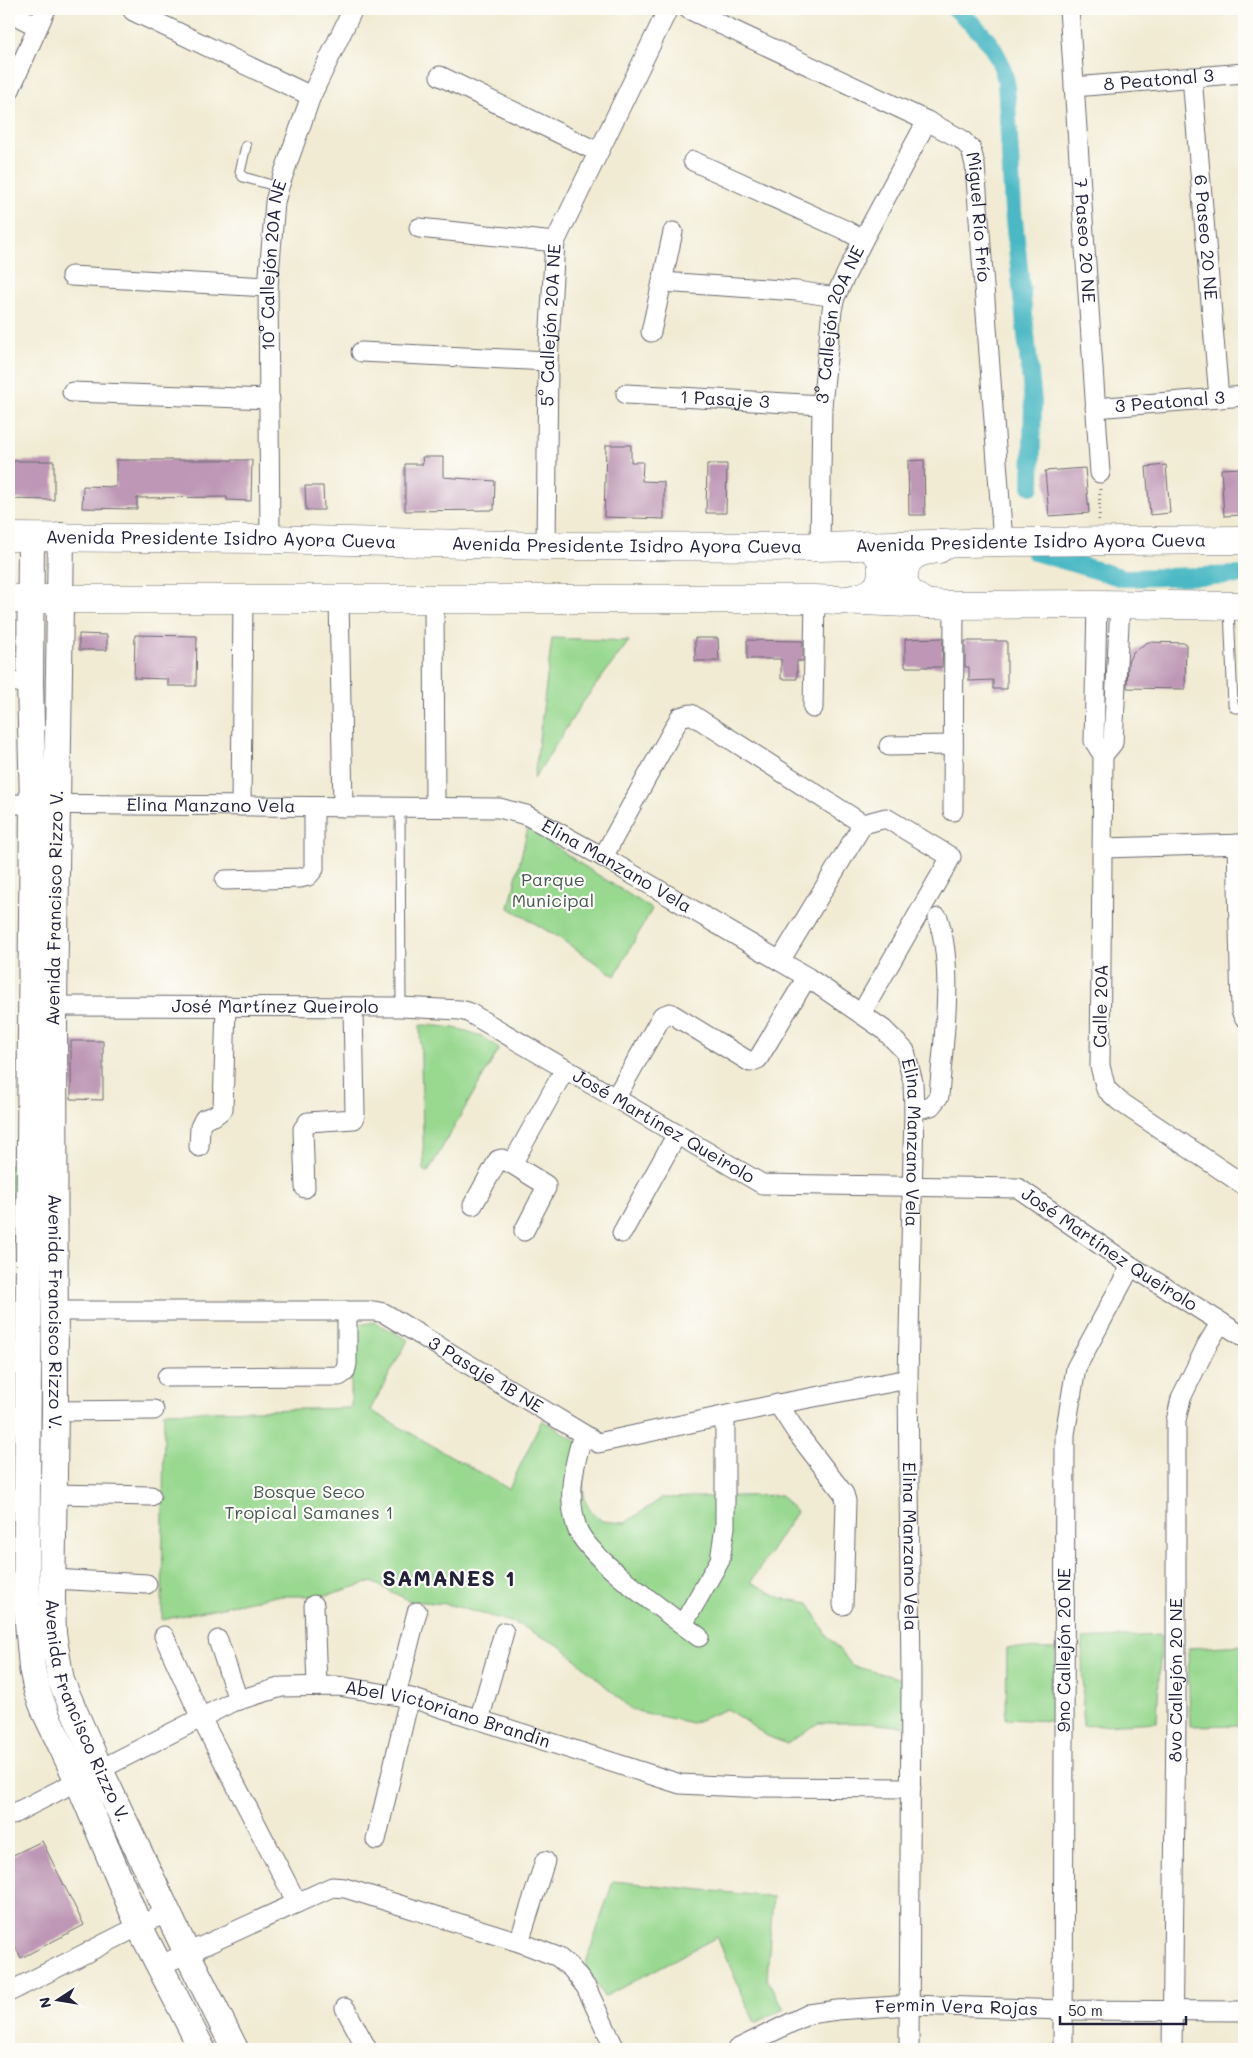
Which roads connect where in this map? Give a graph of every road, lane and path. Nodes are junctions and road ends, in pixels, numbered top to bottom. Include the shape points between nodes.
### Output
1 (46, 9) edge
2 (353, 9) edge
3 (668, 9) edge
4 (688, 9) edge
5 (1069, 9) edge
6 (133, 11) dead end
7 (9, 12) edge
8 (37, 26) junction
9 (1244, 73) edge
10 (440, 76) dead end
11 (1192, 77) junction
12 (1074, 87) junction
13 (9, 92) edge
14 (311, 96) junction
15 (928, 121) junction
16 (246, 146) dead end
17 (598, 152) junction
18 (693, 161) dead end
19 (279, 187) junction
20 (419, 228) dead end
21 (673, 232) dead end
22 (863, 240) junction
23 (555, 242) junction
24 (71, 276) dead end
25 (662, 282) junction
26 (268, 287) junction
27 (835, 297) junction
28 (651, 332) dead end
29 (361, 352) dead end
30 (548, 361) junction
31 (72, 392) dead end
32 (626, 394) dead end
33 (1244, 396) edge
34 (1219, 398) junction
35 (270, 399) junction
36 (822, 405) junction
37 (1095, 408) junction
38 (1100, 473) joint
39 (61, 536) junction
40 (20, 537) edge
41 (270, 539) junction
42 (1244, 540) edge
43 (1099, 541) junction
44 (974, 542) junction
45 (1003, 542) junction
46 (867, 545) junction
47 (546, 546) junction
48 (820, 547) junction
49 (20, 598) edge
50 (60, 598) junction
51 (243, 598) junction
52 (339, 599) junction
53 (434, 599) junction
54 (815, 599) junction
55 (846, 600) junction
56 (1108, 604) junction
57 (941, 605) junction
58 (1237, 606) edge
59 (19, 682) edge
60 (813, 708) dead end
61 (1244, 708) edge
62 (953, 745) junction
63 (889, 746) dead end
64 (33, 804) edge
65 (241, 806) junction
66 (314, 807) junction
67 (343, 807) junction
68 (400, 807) junction
69 (435, 807) junction
70 (953, 811) dead end
71 (863, 824) junction
72 (1240, 844) edge
73 (1103, 848) junction
74 (603, 857) junction
75 (225, 880) dead end
76 (938, 918) dead end
77 (780, 961) junction
78 (807, 977) junction
79 (54, 1006) junction
80 (226, 1006) junction
81 (353, 1007) junction
82 (401, 1007) junction
83 (861, 1014) junction
84 (1244, 1017) edge
85 (565, 1069) junction
86 (616, 1097) junction
87 (914, 1110) junction
88 (677, 1134) junction
89 (199, 1147) dead end
90 (512, 1164) junction
91 (1244, 1185) edge
92 (912, 1186) junction
93 (305, 1188) dead end
94 (473, 1205) dead end
95 (524, 1231) dead end
96 (622, 1233) dead end
97 (1131, 1266) junction
98 (54, 1311) junction
99 (347, 1311) junction
100 (1221, 1322) junction
101 (1244, 1336) edge
102 (167, 1377) dead end
103 (908, 1379) junction
104 (778, 1404) junction
105 (154, 1410) dead end
106 (55, 1411) junction
107 (725, 1416) junction
108 (583, 1434) junction
109 (54, 1494) junction
110 (150, 1496) dead end
111 (147, 1584) dead end
112 (35, 1594) edge
113 (314, 1605) dead end
114 (843, 1605) dead end
115 (417, 1612) dead end
116 (683, 1624) junction
117 (504, 1632) dead end
118 (164, 1636) dead end
119 (699, 1637) dead end
120 (218, 1640) dead end
121 (317, 1686) junction
122 (404, 1697) junction
123 (238, 1700) junction
124 (201, 1718) junction
125 (479, 1720) junction
126 (89, 1776) junction
127 (911, 1788) junction
128 (9, 1816) edge
129 (376, 1840) dead end
130 (545, 1860) dead end
131 (297, 1903) junction
132 (167, 1912) junction
133 (139, 1926) junction
134 (519, 1942) junction
135 (187, 1952) junction
136 (159, 1966) junction
137 (9, 1992) edge
138 (910, 2005) junction
139 (345, 2008) dead end
140 (1062, 2010) junction
141 (1174, 2011) junction
142 (1244, 2011) edge
143 (371, 2048) edge
144 (202, 2049) edge
145 (235, 2049) edge
146 (615, 2049) edge
147 (737, 2049) edge
148 (909, 2049) edge
149 (1063, 2049) edge
150 (1172, 2049) edge

1 - 8 street
2 - 14 street, 10° Callejón 20A NE
3 - 17 street, 5° Callejón 20A NE
4 - 15 street, Miguel Río Frío
5 - 12 street, 7 Paseo 20 NE
6 - 14 street
7 - 8 street
8 - 13 street
9 - 11 street, 8 Peatonal 3
10 - 17 street
11 - 12 street, 8 Peatonal 3
11 - 34 street, 6 Paseo 20 NE
12 - 37 street, 7 Paseo 20 NE
14 - 19 street, 10° Callejón 20A NE
15 - 22 street, 3° Callejón 20A NE
15 - 45 street, Miguel Río Frío via 961,139 971,149 975,165
16 - 19 lane via 240,172 243,177
17 - 23 street, 5° Callejón 20A NE
18 - 22 street
19 - 26 street, 10° Callejón 20A NE
20 - 23 street
21 - 25 street
22 - 27 street, 3° Callejón 20A NE
23 - 30 street, 5° Callejón 20A NE
24 - 26 street
25 - 27 street via 797,291
25 - 28 street
26 - 35 street, 10° Callejón 20A NE
27 - 36 street, 3° Callejón 20A NE
29 - 30 street
30 - 47 street, 5° Callejón 20A NE
31 - 35 street
32 - 36 street, 1 Pasaje 3
33 - 34 street, 3 Peatonal 3
34 - 37 street, 3 Peatonal 3
35 - 41 street, 10° Callejón 20A NE
36 - 48 street, 3° Callejón 20A NE
37 - 38 street, 7 Paseo 20 NE
38 - 43 path
39 - 40 main road, Avenida Presidente Isidro Ayora Cueva
39 - 41 main road, Avenida Presidente Isidro Ayora Cueva
39 - 50 main road, Avenida Francisco Rizzo V.
40 - 49 main road, Avenida Francisco Rizzo V.
41 - 47 main road, Avenida Presidente Isidro Ayora Cueva
42 - 43 main road, Avenida Presidente Isidro Ayora Cueva
43 - 45 main road, Avenida Presidente Isidro Ayora Cueva
44 - 45 main road, Avenida Presidente Isidro Ayora Cueva
44 - 46 main road, Avenida Presidente Isidro Ayora Cueva
44 - 57 main road via 921,552 910,558 904,577 906,588 912,596
46 - 48 main road, Avenida Presidente Isidro Ayora Cueva
46 - 55 main road via 878,554 881,564 879,585 866,595
47 - 48 main road, Avenida Presidente Isidro Ayora Cueva
49 - 50 main road
49 - 59 main road, Avenida Francisco Rizzo V.
50 - 51 main road
50 - 64 main road, Avenida Francisco Rizzo V.
51 - 52 main road
51 - 65 street
52 - 53 main road
52 - 67 street
53 - 54 main road
53 - 69 street
54 - 55 main road
54 - 60 street
55 - 57 main road
56 - 57 main road
56 - 58 main road
56 - 73 street, Calle 20A via 1094,741 1103,755
57 - 62 street
58 - 61 lane via 1233,705
59 - 64 main road, Avenida Francisco Rizzo V.
62 - 63 street
62 - 70 street
64 - 65 street, Elina Manzano Vela
64 - 79 main road, Avenida Francisco Rizzo V.
64 - 112 main road, Avenida Francisco Rizzo V.
65 - 66 street, Elina Manzano Vela
66 - 67 street, Elina Manzano Vela
66 - 75 street via 314,869 308,876
67 - 68 street, Elina Manzano Vela
68 - 69 street, Elina Manzano Vela
68 - 82 lane
69 - 74 street, Elina Manzano Vela via 498,808 526,815
71 - 74 street via 690,714 680,717
71 - 77 street
71 - 83 street via 886,818 951,857
72 - 73 street
72 - 84 street via 1241,1011
73 - 91 street, Calle 20A via 1100,1066 1106,1089
74 - 77 street, Elina Manzano Vela
76 - 87 street via 948,972 939,1096 931,1106
77 - 78 street, Elina Manzano Vela
78 - 83 street, Elina Manzano Vela
78 - 86 street via 758,1058 750,1062 670,1013 662,1016
79 - 80 street, José Martínez Queirolo
79 - 98 main road, Avenida Francisco Rizzo V.
80 - 81 street, José Martínez Queirolo
80 - 89 street via 223,1109 204,1119 200,1127
81 - 82 street, José Martínez Queirolo
81 - 93 street via 354,1119 308,1122 303,1128
82 - 85 street, José Martínez Queirolo via 468,1012
83 - 87 street, Elina Manzano Vela via 884,1029 906,1051 914,1082
85 - 86 street, José Martínez Queirolo
85 - 90 street
86 - 88 street, José Martínez Queirolo
87 - 92 street, Elina Manzano Vela
88 - 92 street, José Martínez Queirolo via 762,1184
88 - 96 street
90 - 94 street via 498,1160
90 - 95 street via 546,1185
92 - 97 street, José Martínez Queirolo via 1018,1188
92 - 103 street, Elina Manzano Vela
97 - 100 street, José Martínez Queirolo
97 - 140 street, 9no Callejón 20 NE via 1076,1368 1065,1434
98 - 99 street, 3 Pasaje 1B NE
98 - 106 main road, Avenida Francisco Rizzo V.
99 - 102 street via 347,1364 345,1372 339,1376
99 - 108 street, 3 Pasaje 1B NE via 384,1313
100 - 101 street, José Martínez Queirolo
100 - 141 street, 8vo Callejón 20 NE via 1181,1398 1176,1421
103 - 104 street, 3 Pasaje 1B NE
103 - 127 street, Elina Manzano Vela
104 - 107 street, 3 Pasaje 1B NE
104 - 114 street via 844,1494
105 - 106 street
106 - 109 main road, Avenida Francisco Rizzo V.
107 - 108 street, 3 Pasaje 1B NE via 598,1443
107 - 116 street via 725,1527 720,1560
108 - 116 street via 571,1485 577,1528 588,1547 612,1569
109 - 110 street
109 - 112 main road, Avenida Francisco Rizzo V.
111 - 112 street
112 - 126 main road, Avenida Francisco Rizzo V. via 30,1647 37,1691 46,1714
113 - 121 street
115 - 122 street
116 - 119 street
117 - 125 street
118 - 124 street
120 - 123 street
121 - 122 street, Abel Victoriano Brandin via 338,1686
121 - 123 street, Abel Victoriano Brandin via 282,1687
122 - 125 street, Abel Victoriano Brandin
122 - 129 street via 406,1712
123 - 124 street, Abel Victoriano Brandin
124 - 126 street, Abel Victoriano Brandin
124 - 131 street
125 - 127 street, Abel Victoriano Brandin via 680,1784
126 - 128 street, Abel Victoriano Brandin
126 - 132 main road, Avenida Francisco Rizzo V.
126 - 133 main road, Avenida Francisco Rizzo V.
127 - 138 street, Elina Manzano Vela
130 - 134 street
131 - 134 street via 332,1887 345,1888
131 - 135 street
132 - 133 street
132 - 135 main road, Avenida Francisco Rizzo V.
133 - 136 main road, Avenida Francisco Rizzo V.
133 - 137 street
134 - 146 street via 558,1957 572,1969 586,1987
135 - 136 street
135 - 145 main road, Avenida Francisco Rizzo V.
136 - 144 main road, Avenida Francisco Rizzo V.
138 - 140 street, Fermin Vera Rojas
138 - 147 street, Fermin Vera Rojas via 809,2014
138 - 148 street, Elina Manzano Vela
139 - 143 street
140 - 141 street, Fermin Vera Rojas
140 - 149 street, 9no Callejón 20 NE
141 - 142 street, Fermin Vera Rojas
141 - 150 street, 8vo Callejón 20 NE

